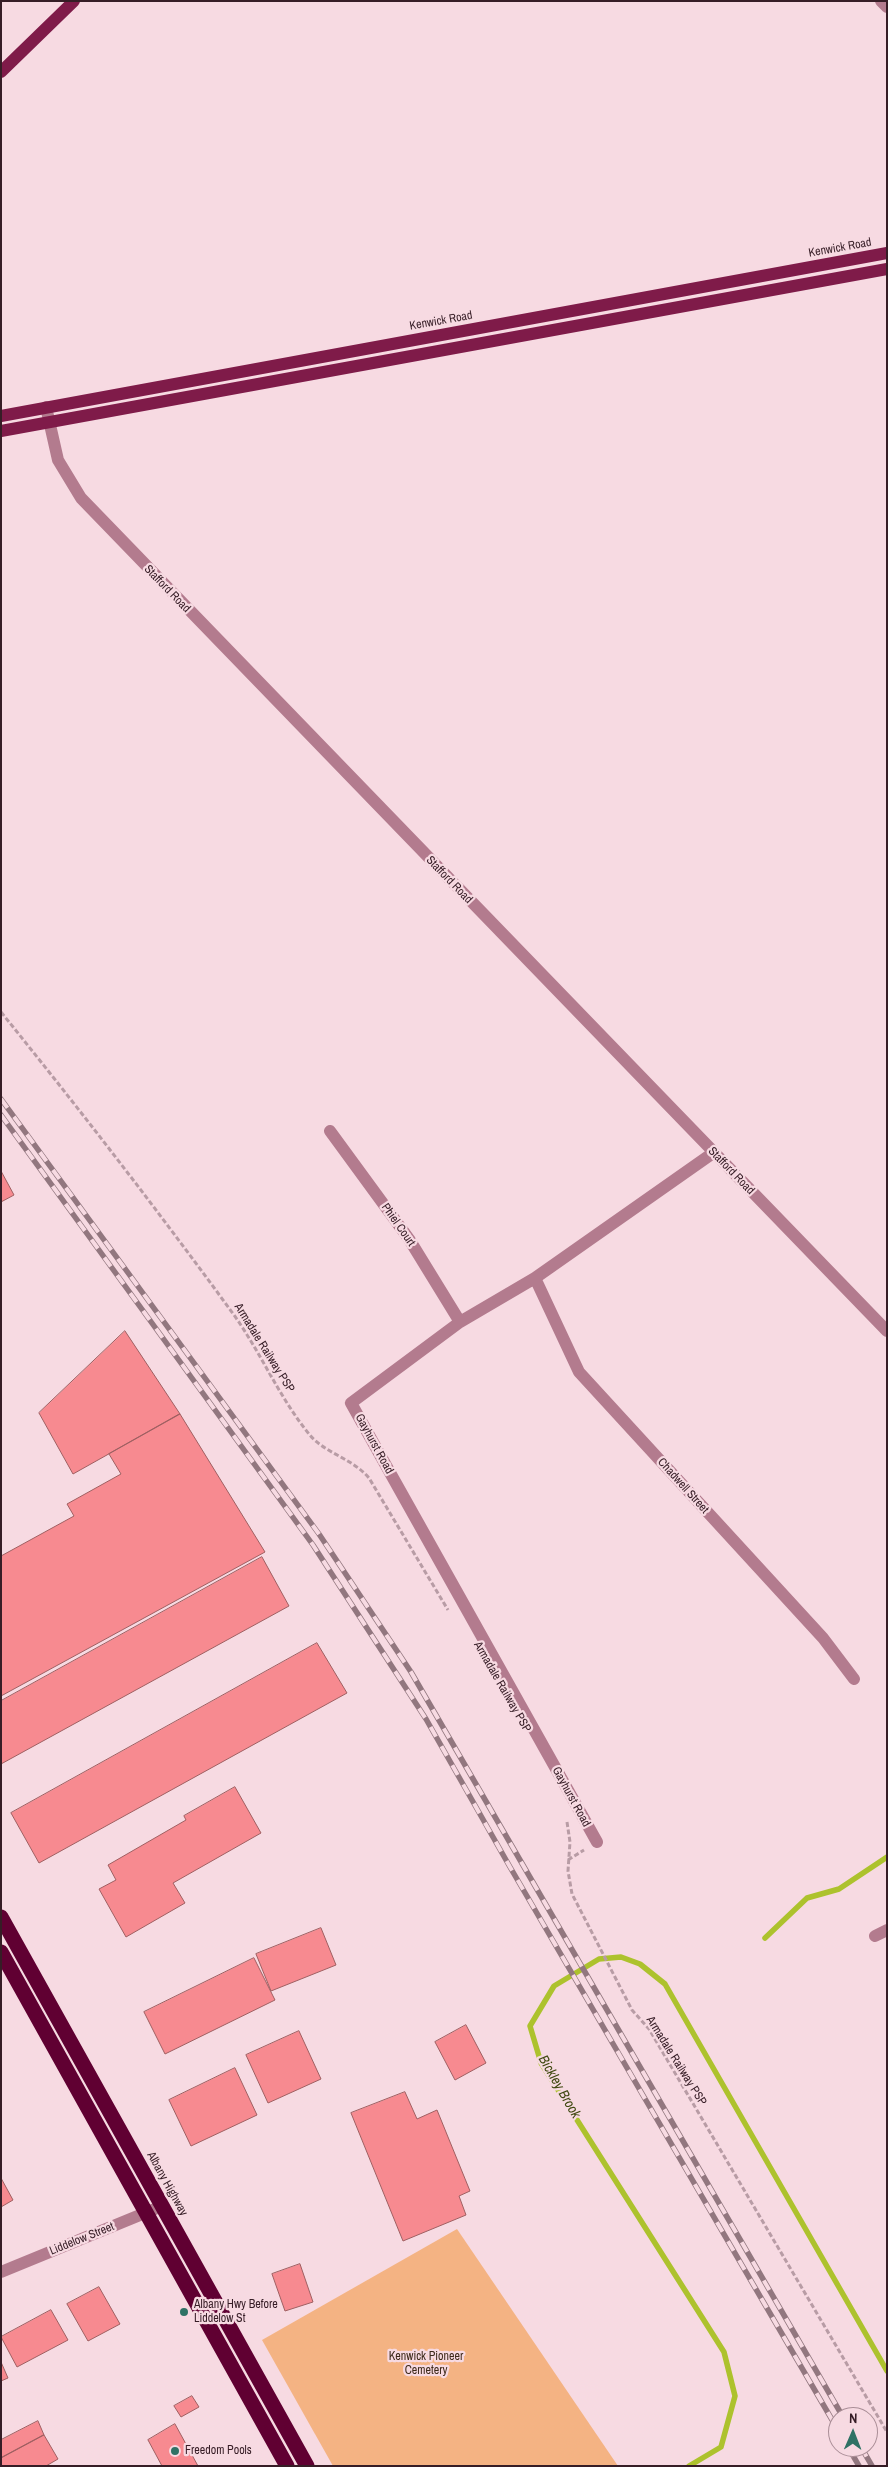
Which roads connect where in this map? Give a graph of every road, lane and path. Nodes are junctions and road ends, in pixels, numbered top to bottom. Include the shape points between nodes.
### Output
1 (74, 1) edge
2 (882, 1) edge
3 (887, 7) edge
4 (1, 72) edge
5 (887, 253) edge
6 (887, 269) edge
7 (46, 407) junction
8 (1, 416) edge
9 (50, 422) junction
10 (1, 431) edge
11 (1, 1012) edge
12 (330, 1131) dead end
13 (713, 1153) junction
14 (535, 1278) junction
15 (460, 1322) junction
16 (887, 1331) edge
17 (450, 1614) dead end
18 (854, 1679) dead end
19 (565, 1814) dead end
20 (597, 1842) joint
21 (568, 1860) junction
22 (1, 1917) edge
23 (1, 1952) edge
24 (162, 2206) junction
25 (146, 2213) junction
26 (1, 2272) edge
27 (887, 2432) edge
28 (287, 2466) edge
29 (307, 2466) edge

1 - 4 main road
2 - 3 street
5 - 7 main road, Kenwick Road
6 - 9 main road
7 - 8 main road, Kenwick Road
7 - 9 street, Stafford Road
9 - 10 main road
9 - 13 street, Stafford Road via 58,460 81,498
11 - 17 path, Armadale Railway PSP via 69,1095 206,1278 243,1329 265,1369 310,1436 352,1462 369,1478
12 - 15 street, Phiel Court via 409,1239
13 - 14 street, Gayhurst Road
13 - 16 street, Stafford Road
14 - 15 street, Gayhurst Road
14 - 18 street, Chadwell Street via 579,1372 816,1631
15 - 20 street, Gayhurst Road via 351,1403
19 - 21 path, Armadale Railway PSP via 570,1836
20 - 21 path
21 - 27 path, Armadale Railway PSP via 572,1894 632,2010 649,2029
22 - 24 highway, Albany Highway
23 - 25 highway
24 - 25 street, Liddelow Street
24 - 29 highway, Albany Highway
25 - 26 street, Liddelow Street
25 - 28 highway

